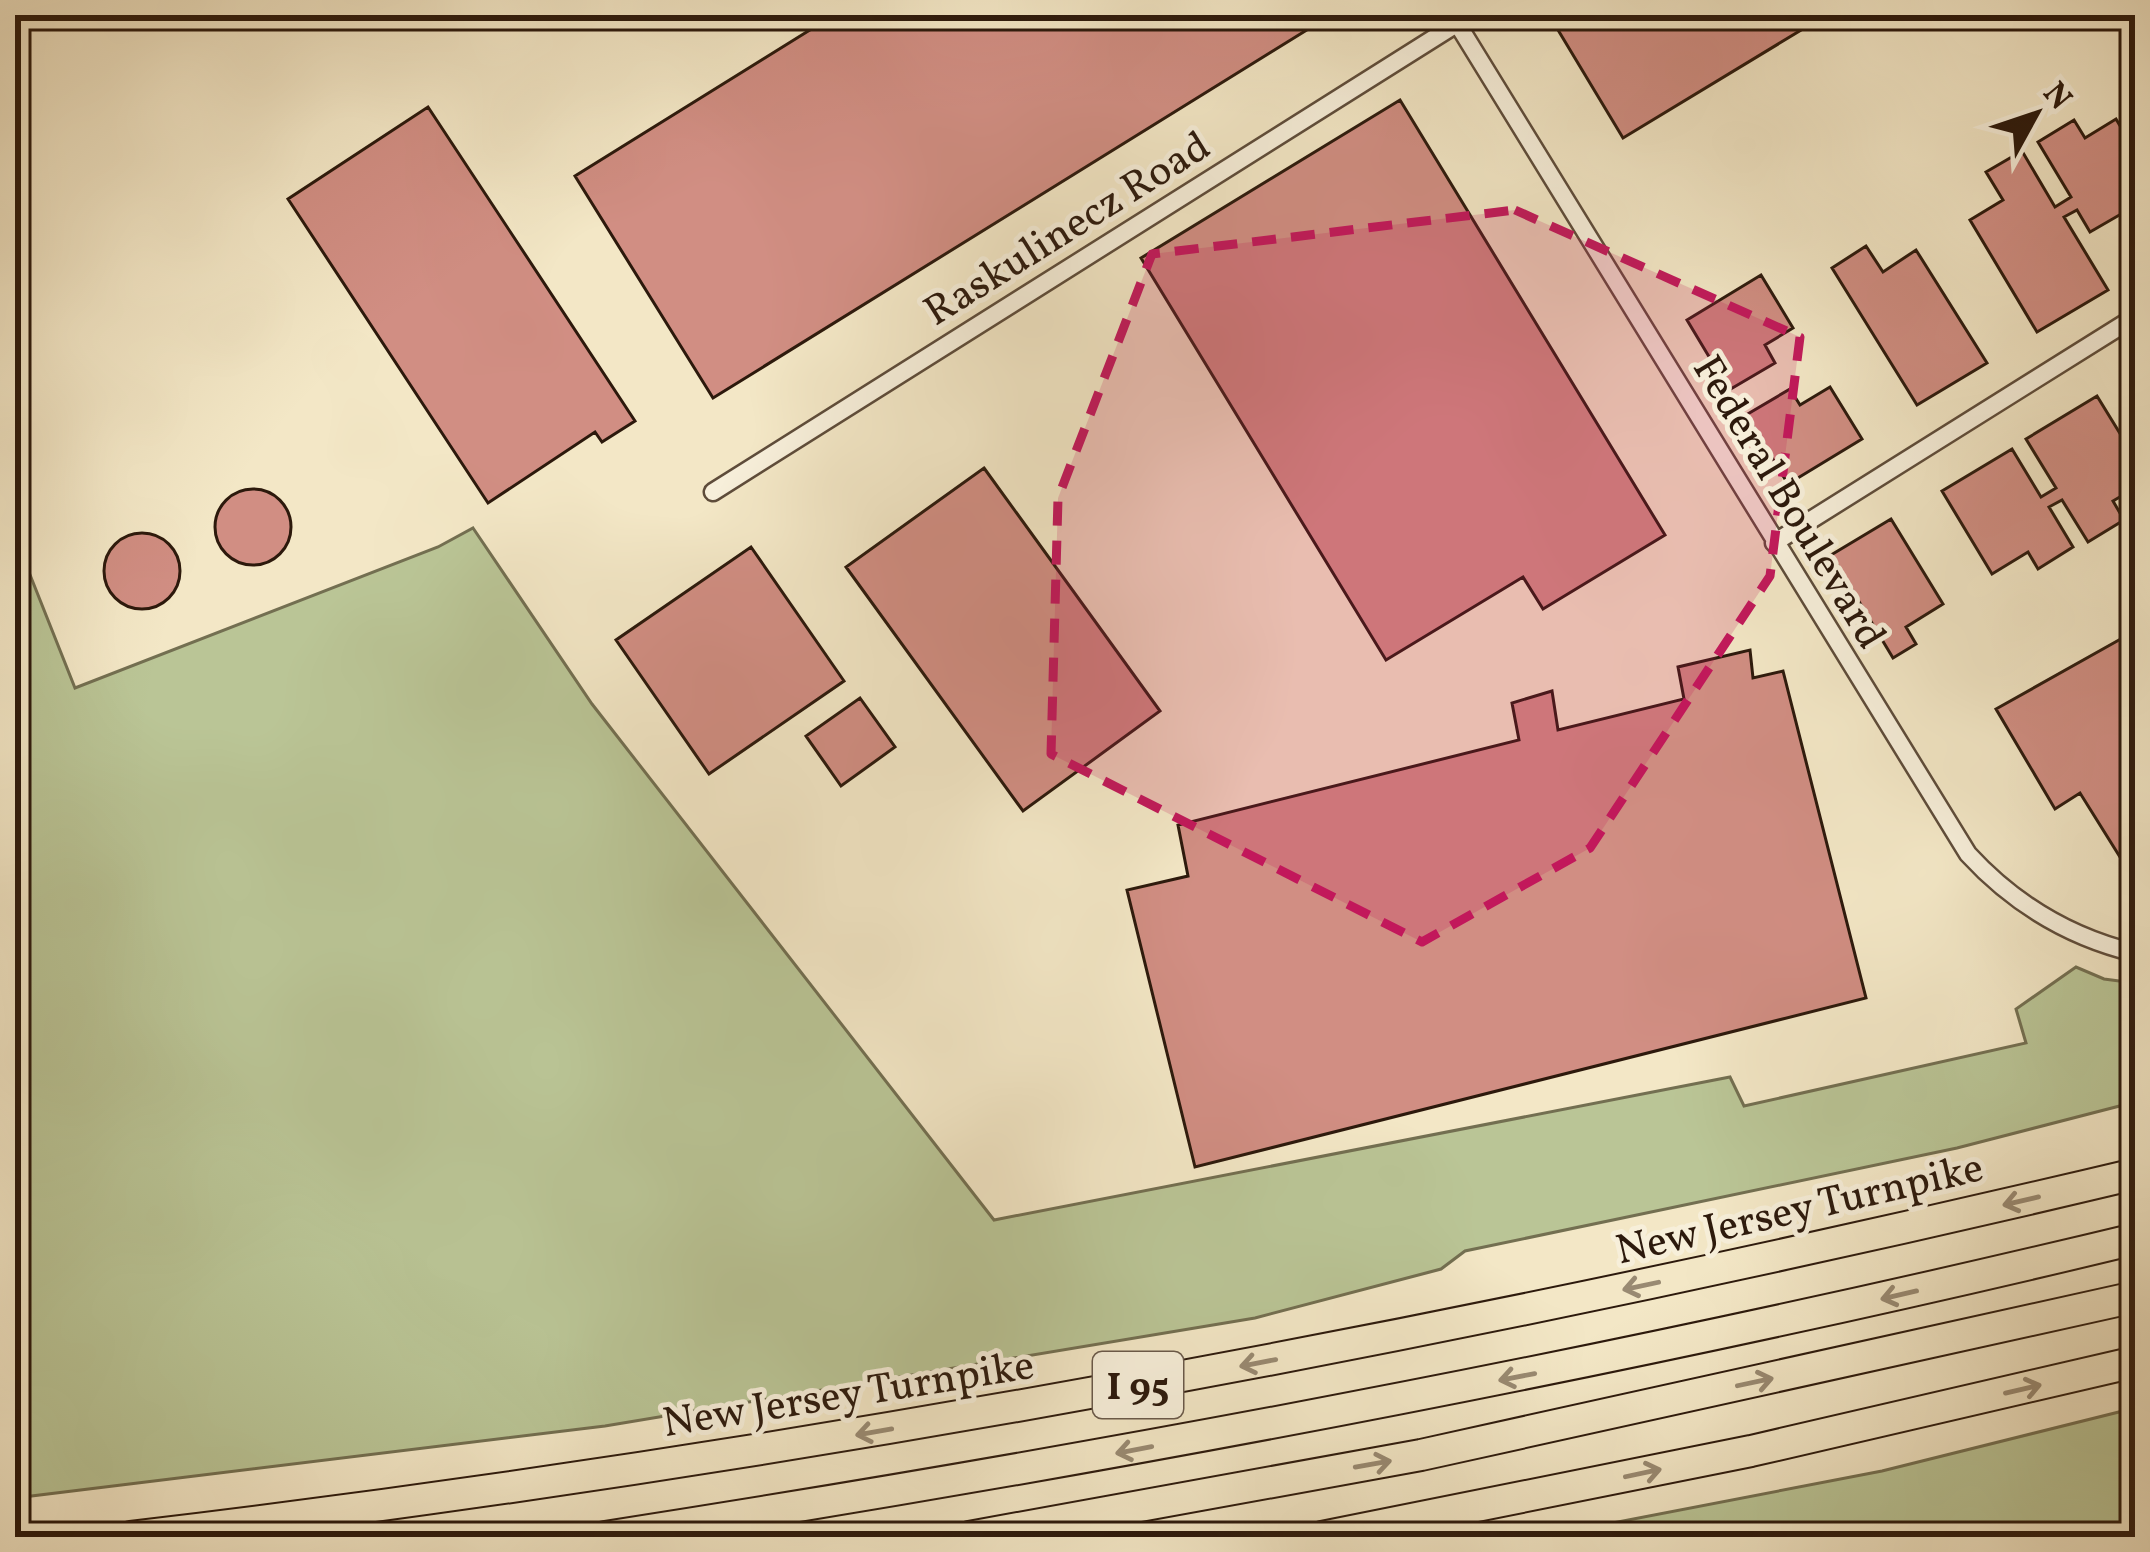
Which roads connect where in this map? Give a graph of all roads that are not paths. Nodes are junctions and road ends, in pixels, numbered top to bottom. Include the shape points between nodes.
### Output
1 (1455, 19) edge
2 (2135, 317) edge
3 (713, 492) dead end
4 (1774, 543) junction
5 (2135, 952) edge
6 (2135, 1174) edge
7 (2135, 1239) edge
8 (2135, 1297) edge
9 (2135, 1362) edge
10 (131, 1537) edge
11 (605, 1537) edge
12 (969, 1537) edge
13 (1322, 1537) edge

1 - 3 street, Raskulinecz Road
1 - 4 street, Federal Boulevard
2 - 4 street
4 - 5 street, Federal Boulevard via 1968,854 2040,915
6 -> 10 highway, New Jersey Turnpike / I 95 via 1714,1271 1079,1396 578,1478
7 -> 11 highway, I 95 via 1432,1394
12 -> 8 highway via 1421,1455
13 -> 9 highway via 1751,1451

